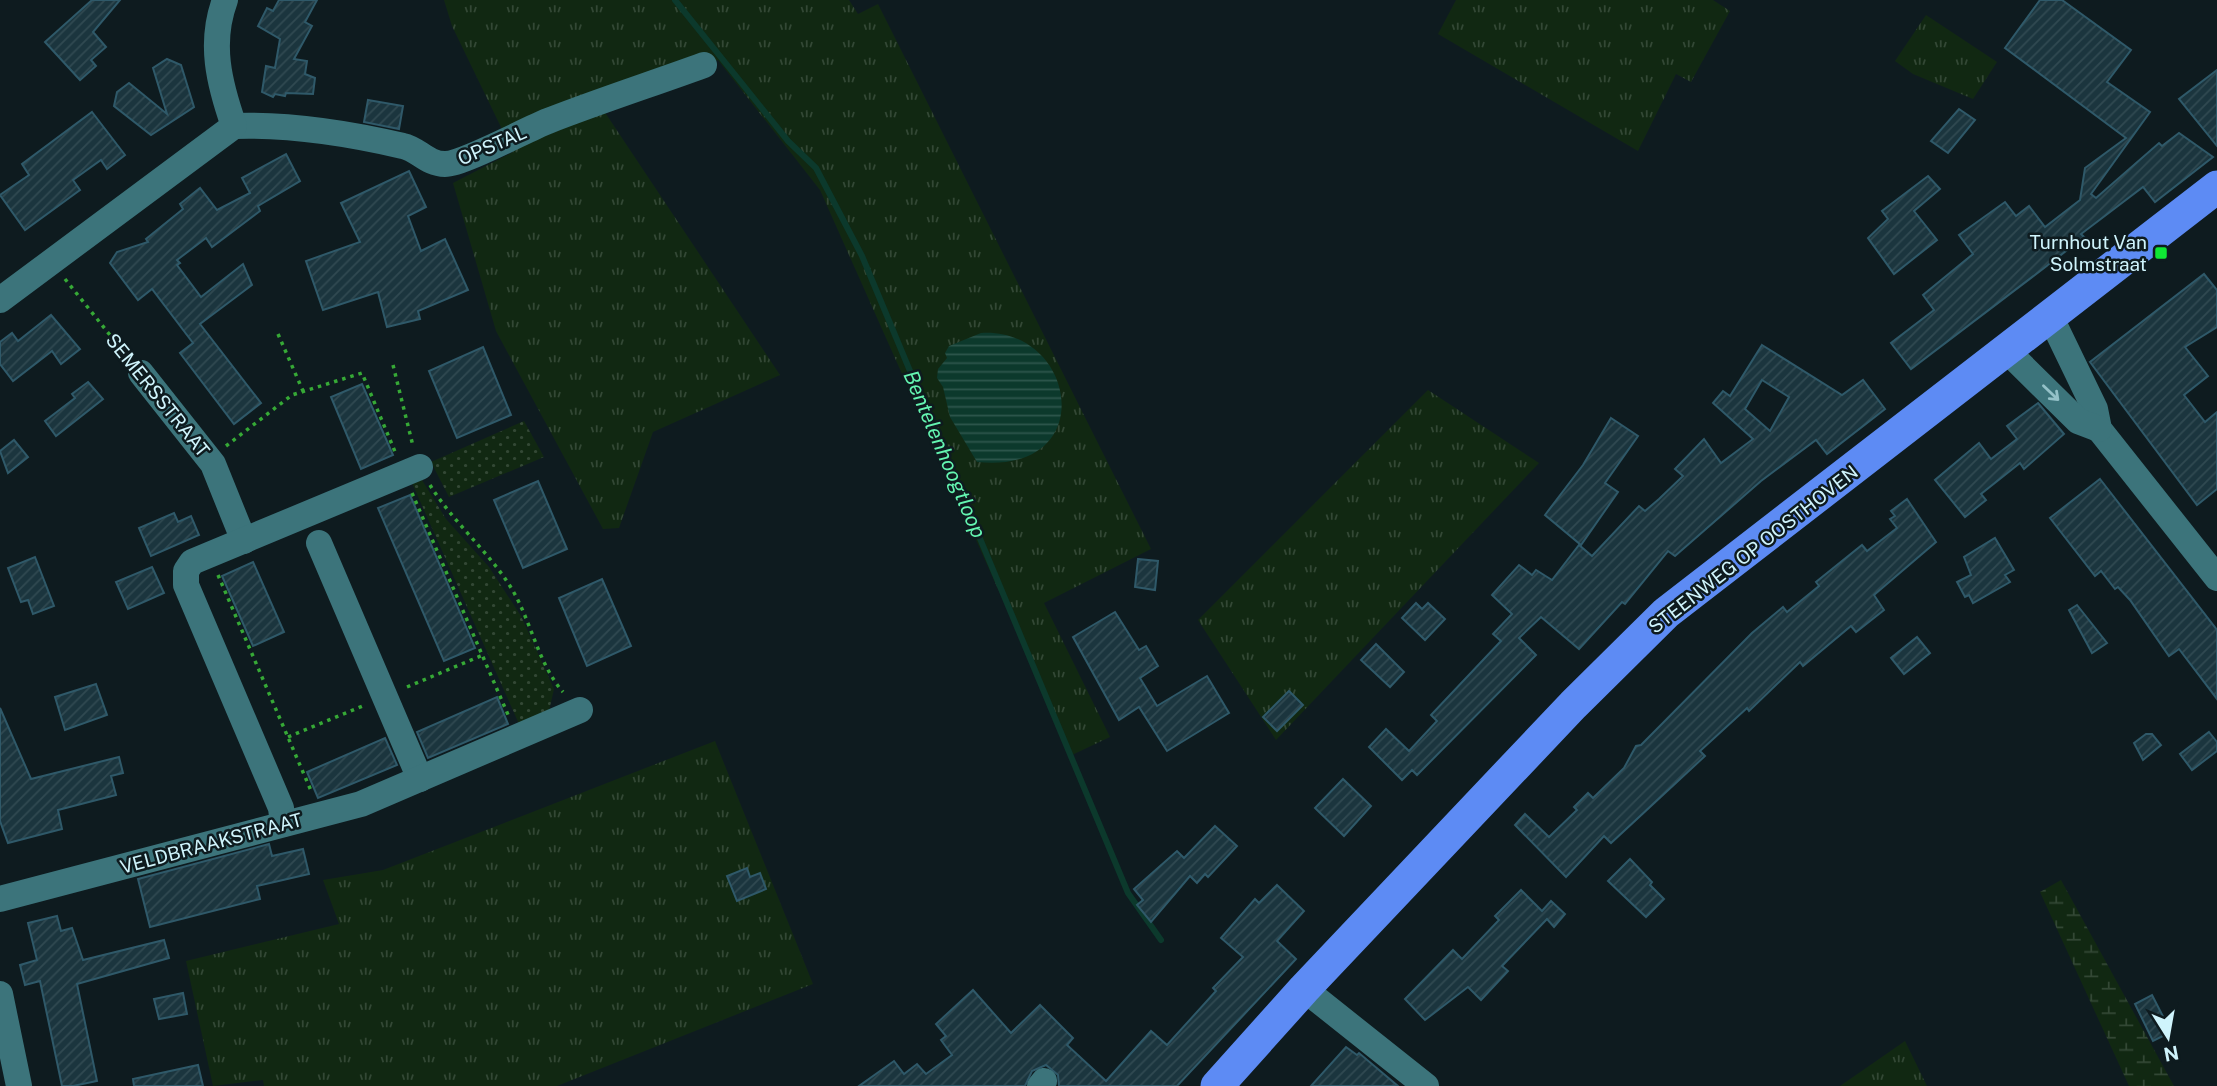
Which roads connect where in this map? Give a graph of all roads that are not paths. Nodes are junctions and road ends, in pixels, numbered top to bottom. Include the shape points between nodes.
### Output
1 (225, 0) edge
2 (704, 65) dead end
3 (234, 126) junction
4 (2217, 187) edge
5 (0, 300) edge
6 (2050, 317) junction
7 (2007, 351) junction
8 (141, 373) road end
9 (2099, 429) junction
10 (412, 471) road end
11 (244, 541) junction
12 (319, 543) dead end
13 (2217, 578) edge
14 (580, 710) road end
15 (420, 779) junction
16 (283, 824) junction
17 (0, 899) edge
18 (1304, 989) junction
19 (0, 993) edge
20 (19, 1086) edge
21 (1217, 1086) edge
22 (1426, 1086) edge

1 - 3 street via 215,32 216,64
2 - 3 street, OPSTAL via 548,121 446,164 422,159 408,147 363,136
3 - 5 street
4 - 6 main road, STEENWEG OP OOSTHOVEN
6 - 7 main road, STEENWEG OP OOSTHOVEN
6 - 9 street via 2095,410
7 -> 9 street via 2078,421
7 - 18 main road, STEENWEG OP OOSTHOVEN via 1666,613
8 - 11 street, SEMERSSTRAAT via 213,464
9 - 13 street
10 - 11 street
11 - 16 street via 192,562 186,571 186,585 281,808
12 - 15 street
14 - 15 street, VELDBRAAKSTRAAT
15 - 16 street, VELDBRAAKSTRAAT via 361,804
16 - 17 street, VELDBRAAKSTRAAT
18 - 21 main road, STEENWEG OP OOSTHOVEN
18 - 22 street
19 - 20 street

